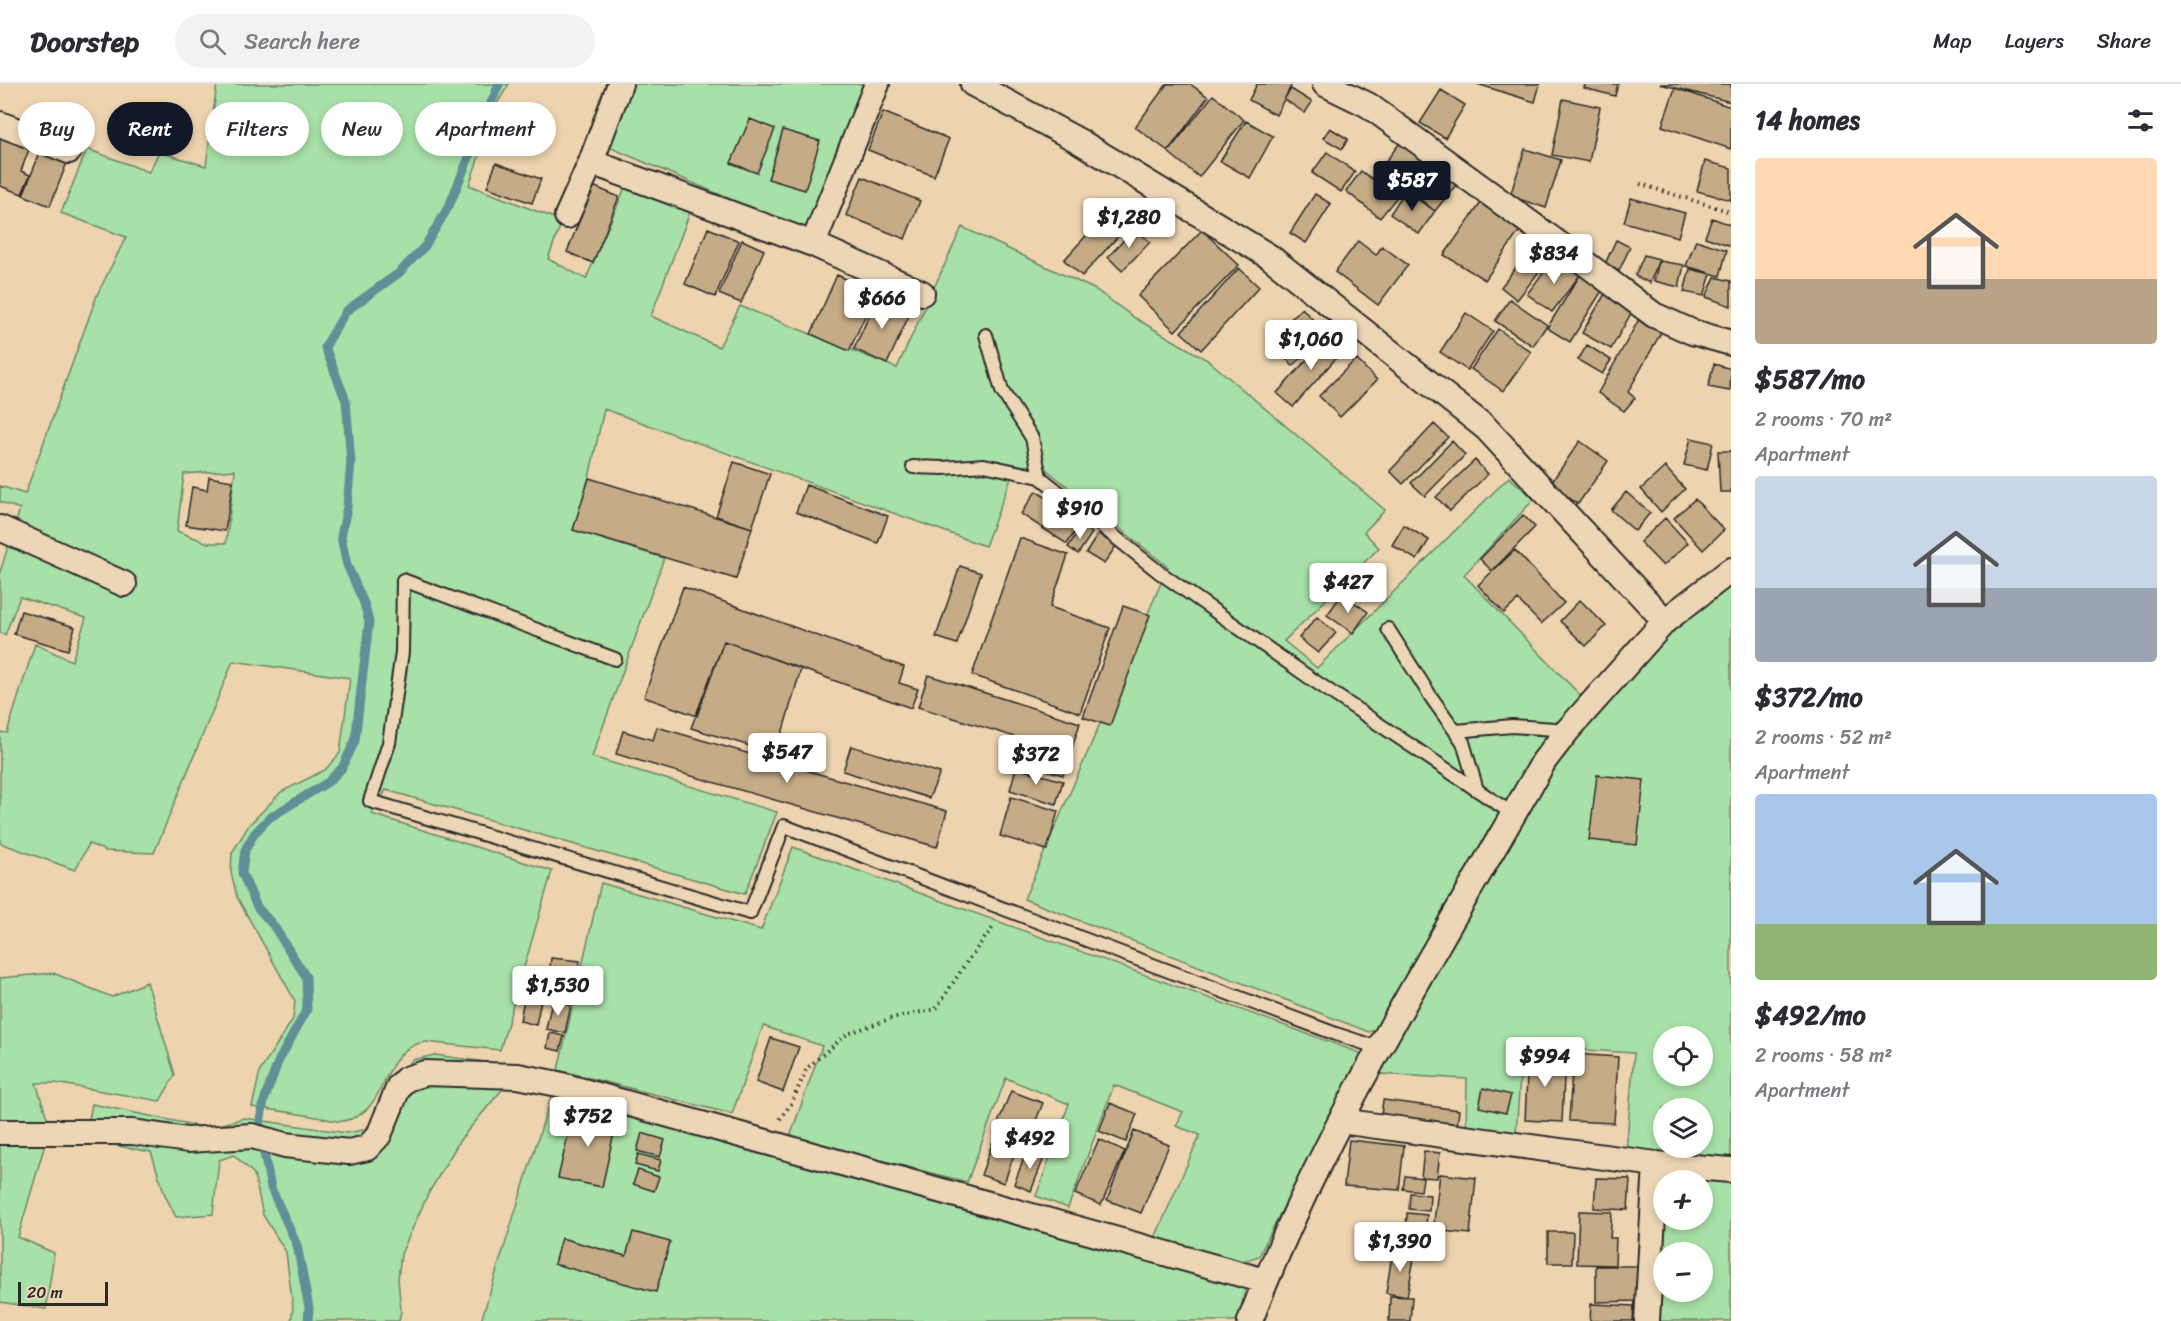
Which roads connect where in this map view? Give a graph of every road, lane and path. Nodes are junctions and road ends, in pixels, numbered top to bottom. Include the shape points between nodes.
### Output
1 (620, 84) edge
2 (877, 84) edge
3 (973, 84) edge
4 (1325, 84) edge
5 (0, 124) edge
6 (18, 131) edge
7 (591, 162) junction
8 (1640, 184) dead end
9 (1731, 212) edge
10 (567, 216) dead end
11 (813, 244) junction
12 (922, 293) dead end
13 (986, 335) dead end
14 (1731, 343) edge
15 (913, 467) dead end
16 (1040, 477) junction
17 (0, 528) edge
18 (1731, 570) edge
19 (124, 584) dead end
20 (1665, 621) junction
21 (1388, 628) dead end
22 (615, 659) dead end
23 (1568, 730) junction
24 (1456, 731) junction
25 (1477, 790) junction
26 (1513, 814) junction
27 (1006, 910) junction
28 (1379, 1048) junction
29 (1340, 1121) junction
30 (0, 1132) edge
31 (763, 1141) junction
32 (1656, 1164) junction
33 (1731, 1170) edge
34 (1265, 1281) junction
35 (1250, 1321) edge
36 (1647, 1321) edge

1 - 7 street
2 - 11 street
3 - 20 street via 1078,141 1270,256 1486,428
4 - 14 street via 1368,105 1654,315
5 - 6 street
7 - 10 street
7 - 11 street
8 - 9 path
11 - 12 street
13 - 16 lane via 1002,391 1032,438
15 - 16 lane via 984,465
16 - 25 lane via 1159,572
17 - 19 street
18 - 20 street
20 - 23 street
21 - 24 lane
22 - 27 lane via 403,580 402,652 389,743 370,801 750,913 784,826
23 - 24 lane via 1512,726
23 - 26 street via 1544,761
24 - 25 lane
25 - 26 lane
26 - 28 street
27 - 28 lane
27 - 31 path via 936,1009 892,1018 847,1034 807,1068 791,1104
28 - 29 street
29 - 32 street
29 - 34 street
30 - 31 street via 133,1132 188,1140 252,1136 285,1145 349,1152 367,1148 379,1135 406,1078 425,1073 518,1076 558,1084
31 - 34 street
32 - 33 street
32 - 36 street
34 - 35 street

